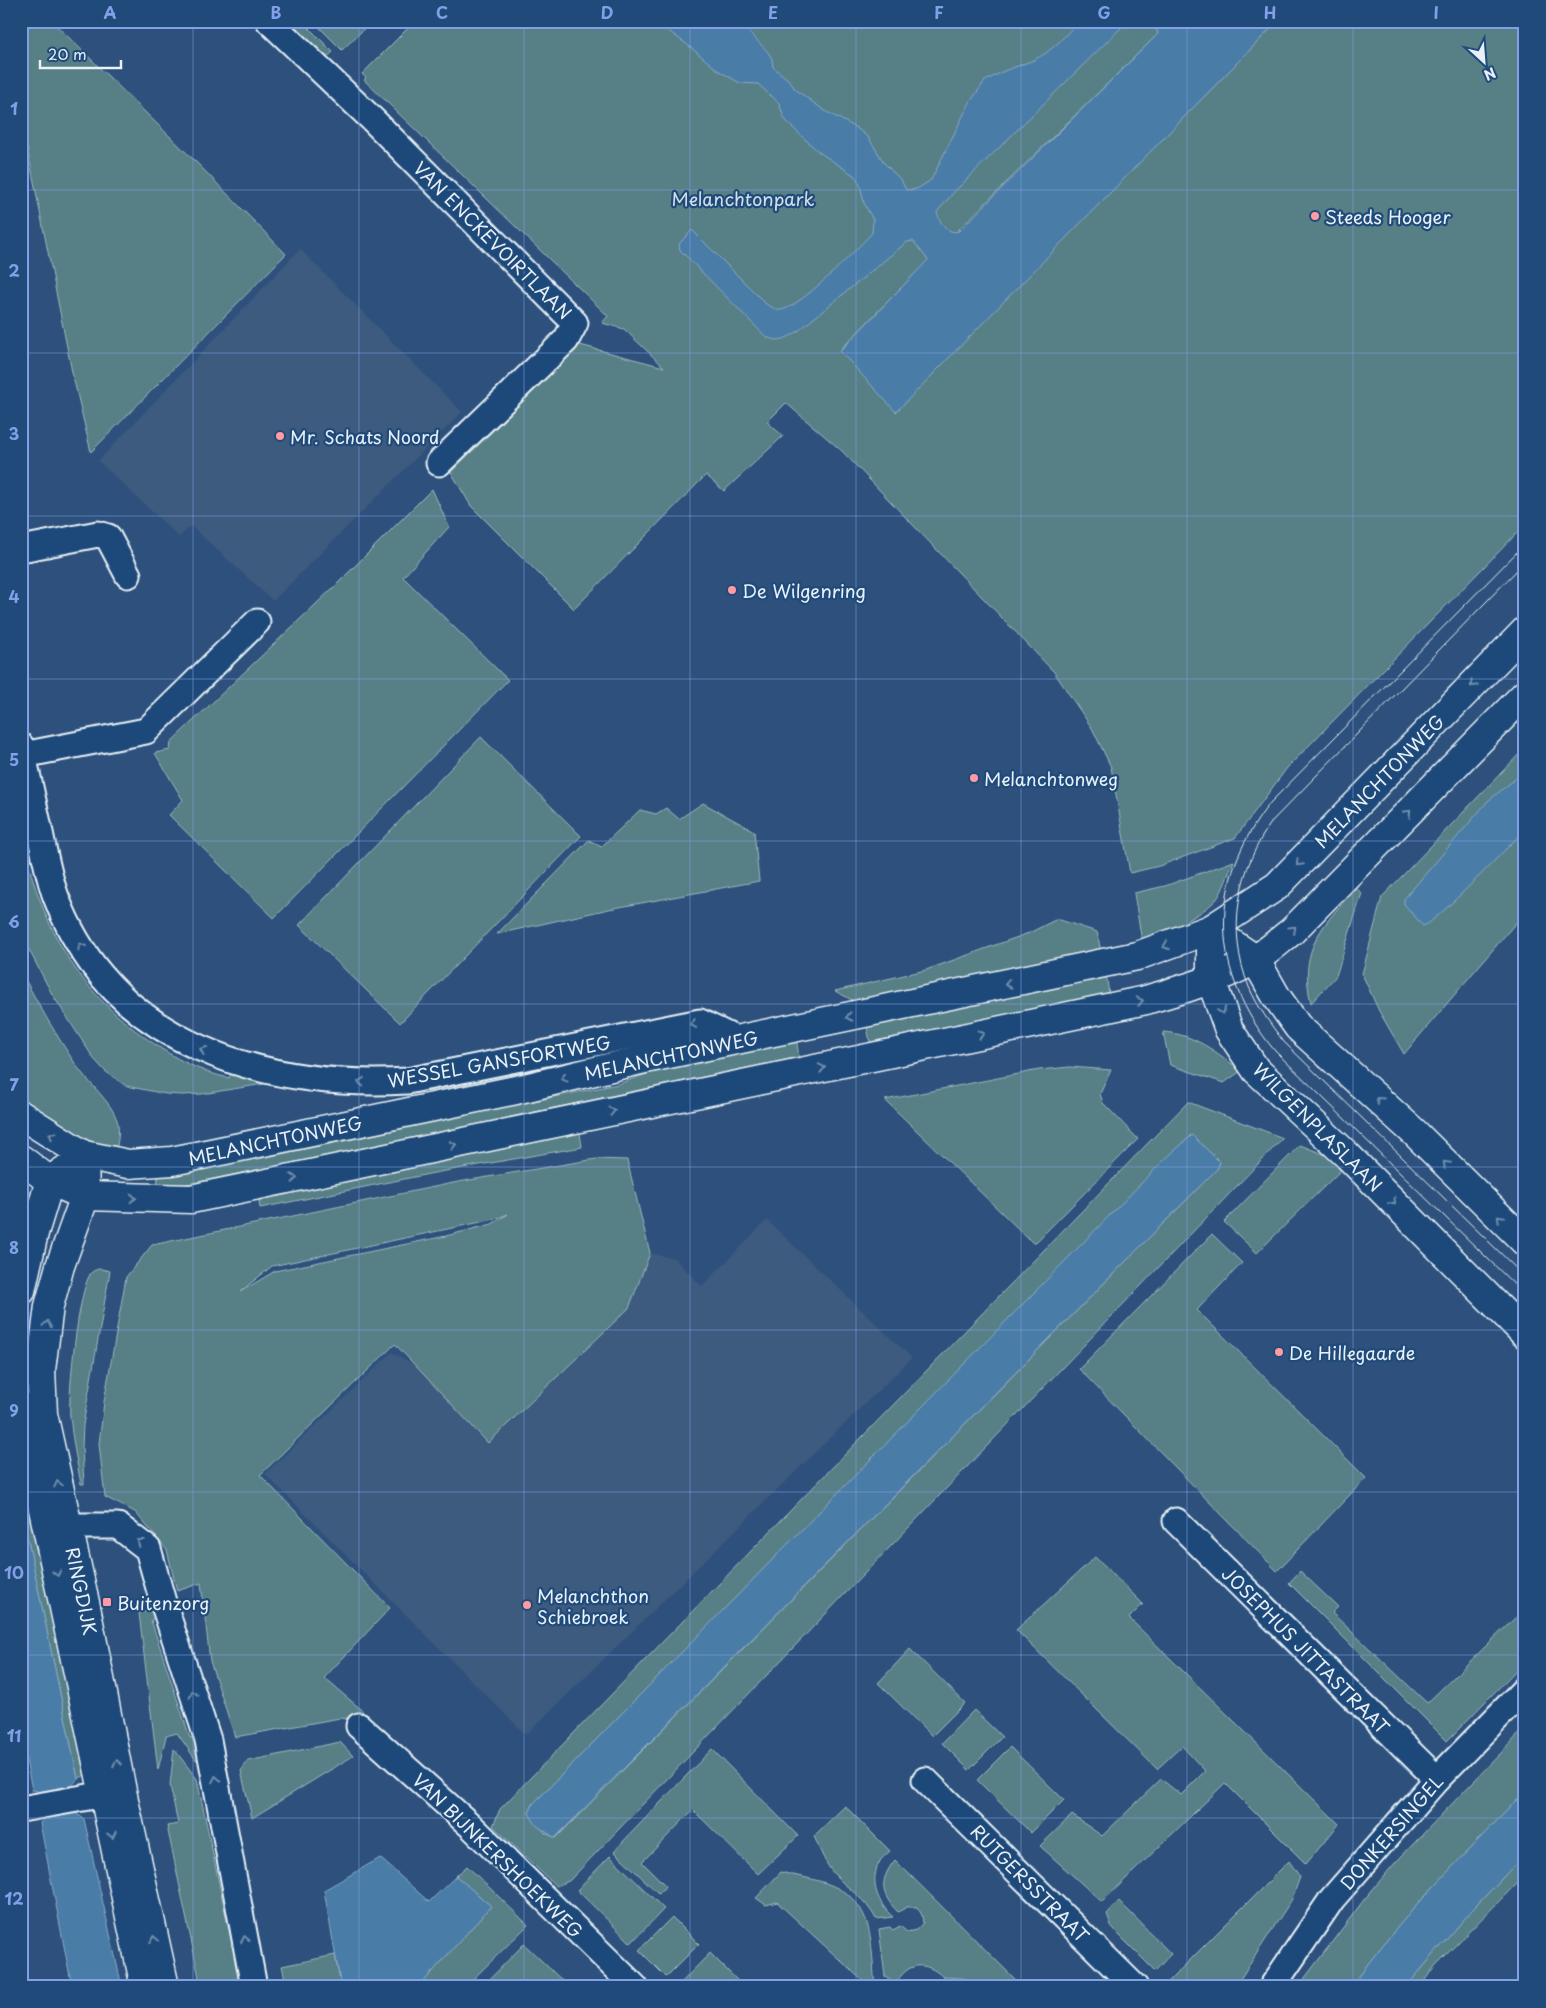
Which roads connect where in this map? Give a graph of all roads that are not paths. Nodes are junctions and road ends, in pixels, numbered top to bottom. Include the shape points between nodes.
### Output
1 (269, 21) edge
2 (439, 464) dead end
3 (21, 549) edge
4 (128, 575) dead end
5 (257, 622) dead end
6 (1525, 632) edge
7 (1525, 694) edge
8 (22, 751) edge
9 (1211, 929) junction
10 (1255, 959) junction
11 (1211, 980) junction
12 (737, 1040) junction
13 (21, 1115) edge
14 (84, 1155) junction
15 (21, 1159) edge
16 (50, 1181) junction
17 (84, 1196) junction
18 (1525, 1242) edge
19 (21, 1291) edge
20 (1525, 1334) edge
21 (21, 1406) edge
22 (1176, 1521) dead end
23 (58, 1528) junction
24 (1525, 1689) edge
25 (359, 1726) dead end
26 (1437, 1779) junction
27 (924, 1780) dead end
28 (104, 1794) junction
29 (21, 1809) edge
30 (144, 1987) edge
31 (165, 1987) edge
32 (254, 1987) edge
33 (635, 1987) edge
34 (1135, 1987) edge
35 (1272, 1987) edge

1 - 2 street, VAN ENCKEVOIRTLAAN via 575,323 566,340
3 - 4 street via 98,534 108,537
5 - 8 street, WESSEL GANSFORTWEG via 146,731
6 -> 9 street, MELANCHTONWEG via 1277,886
10 -> 7 street via 1292,931
12 -> 8 street, WESSEL GANSFORTWEG via 700,1022 407,1081 371,1083 292,1076 240,1064 205,1051 165,1031 137,1010 107,983 89,960 57,898
9 - 10 street
9 - 11 street, WILGENPLASLAAN
9 -> 12 street, MELANCHTONWEG via 1138,956
10 - 11 street
18 -> 10 street via 1415,1133 1298,1028
17 -> 11 street via 191,1200 1146,1000
11 -> 20 street, WILGENPLASLAAN via 1229,1030 1256,1070
12 -> 14 street, MELANCHTONWEG via 516,1090 172,1161 128,1164
14 -> 13 street
14 - 16 street
14 - 17 street, RINGDIJK
15 - 16 street
16 - 17 street
16 - 19 street
23 -> 17 street, RINGDIJK via 43,1414 41,1370 49,1306
21 - 23 street, RINGDIJK
22 - 26 street, JOSEPHUS JITTASTRAAT
23 - 28 street, RINGDIJK
32 -> 23 street via 208,1740 148,1549 118,1526
24 - 26 street, DONKERSINGEL
25 - 33 street, VAN BIJNKERSHOEKWEG via 471,1826
26 - 35 street, DONKERSINGEL via 1332,1899
27 - 34 street, RUTGERSSTRAAT
28 - 29 street
28 -> 30 street, RINGDIJK
31 -> 28 street, RINGDIJK

